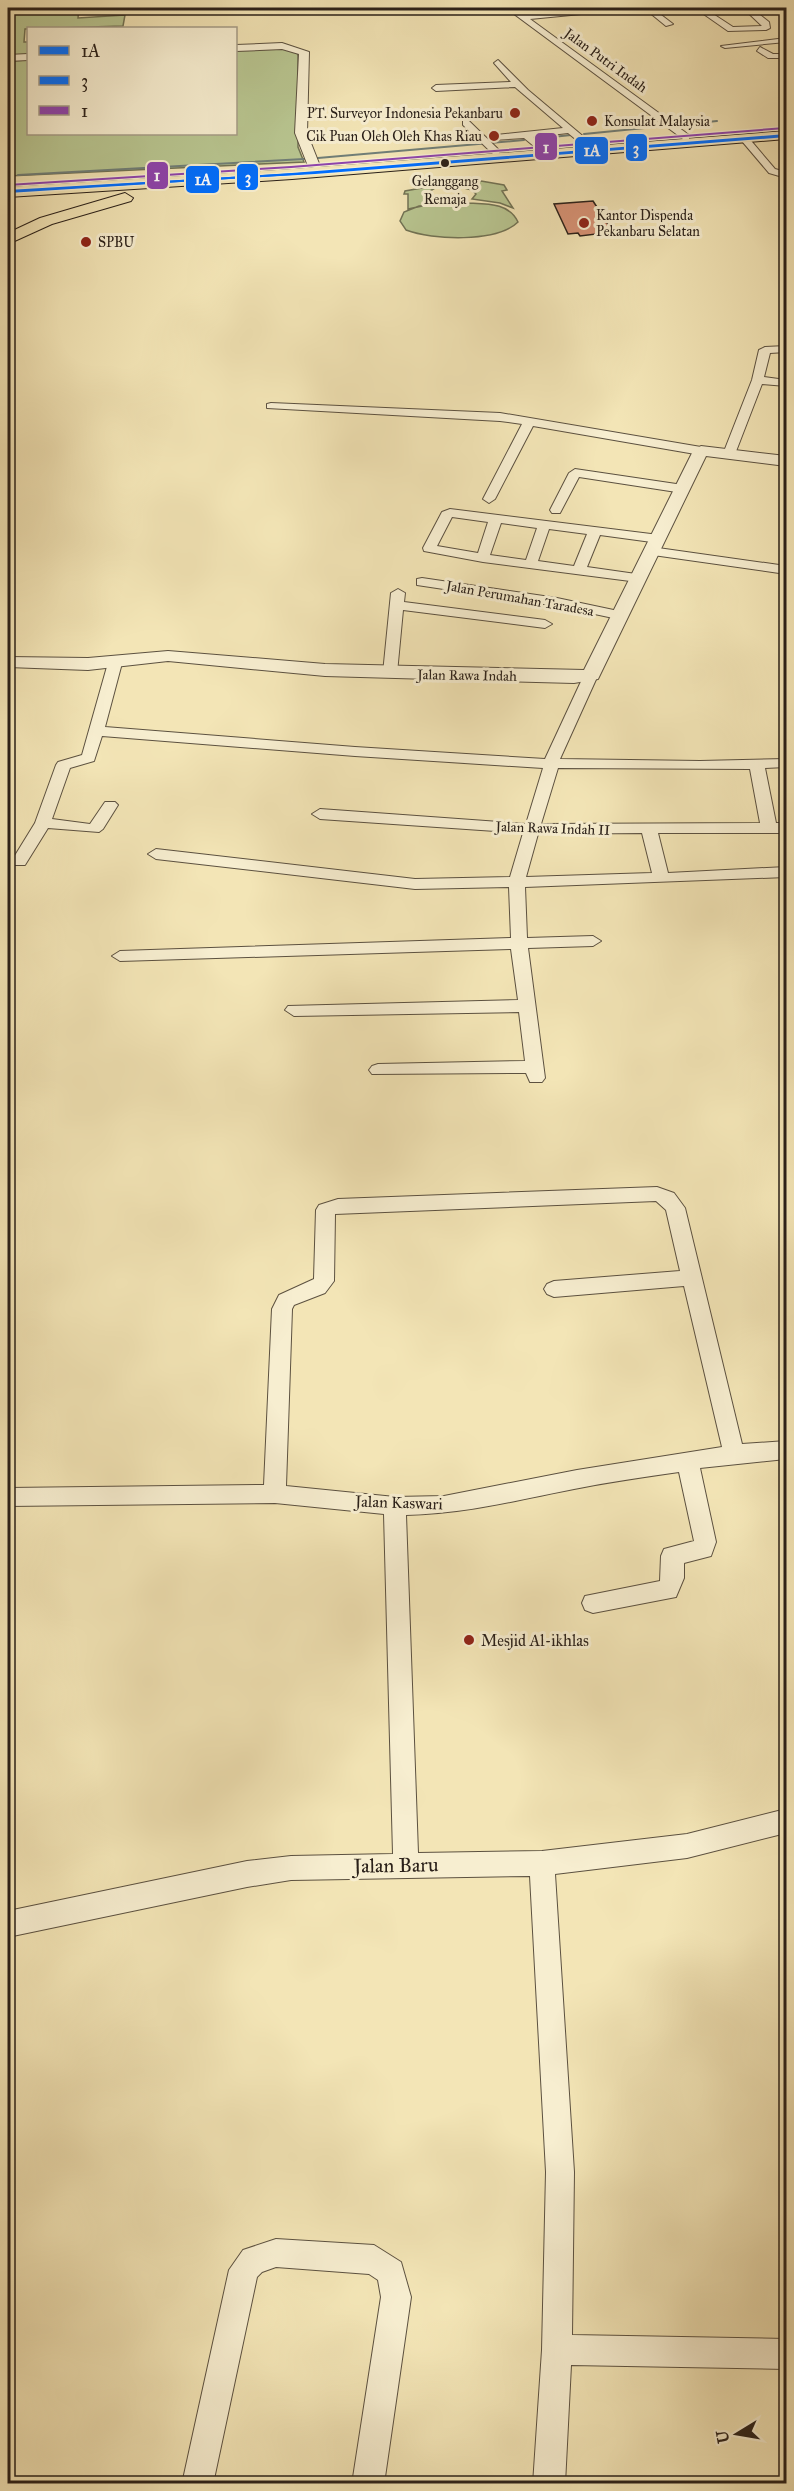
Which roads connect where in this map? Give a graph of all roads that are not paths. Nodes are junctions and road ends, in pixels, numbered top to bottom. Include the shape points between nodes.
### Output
1 (510, 8) edge
2 (622, 8) edge
3 (649, 8) edge
4 (668, 8) edge
5 (699, 8) edge
6 (747, 8) edge
7 (523, 17) junction
8 (669, 24) dead end
9 (786, 40) edge
10 (724, 46) dead end
11 (237, 48) edge
12 (760, 49) dead end
13 (27, 57) edge
14 (786, 57) edge
15 (8, 58) edge
16 (498, 63) dead end
17 (516, 84) junction
18 (436, 88) dead end
19 (466, 123) dead end
20 (786, 129) edge
21 (573, 130) junction
22 (526, 135) junction
23 (786, 135) edge
24 (744, 138) junction
25 (676, 140) junction
26 (491, 144) junction
27 (588, 144) junction
28 (541, 148) junction
29 (314, 166) junction
30 (786, 175) edge
31 (217, 179) junction
32 (8, 188) edge
33 (8, 239) edge
34 (786, 349) edge
35 (758, 380) junction
36 (786, 383) edge
37 (271, 406) dead end
38 (529, 423) junction
39 (701, 451) junction
40 (729, 454) junction
41 (786, 461) edge
42 (683, 489) junction
43 (489, 499) dead end
44 (556, 510) dead end
45 (496, 518) junction
46 (544, 525) junction
47 (595, 531) junction
48 (655, 545) junction
49 (483, 558) junction
50 (531, 563) junction
51 (579, 570) junction
52 (786, 570) edge
53 (638, 578) junction
54 (422, 582) dead end
55 (618, 615) junction
56 (545, 624) dead end
57 (8, 662) edge
58 (115, 663) junction
59 (390, 673) junction
60 (591, 675) junction
61 (97, 731) junction
62 (552, 763) junction
63 (786, 763) edge
64 (757, 765) junction
65 (110, 805) dead end
66 (320, 814) dead end
67 (43, 823) junction
68 (786, 828) edge
69 (532, 829) junction
70 (769, 829) junction
71 (649, 830) junction
72 (156, 854) dead end
73 (19, 862) dead end
74 (786, 872) edge
75 (661, 878) junction
76 (518, 880) junction
77 (593, 941) dead end
78 (519, 944) junction
79 (120, 956) dead end
80 (525, 1006) junction
81 (294, 1010) dead end
82 (378, 1070) dead end
83 (690, 1278) junction
84 (554, 1289) dead end
85 (786, 1450) edge
86 (734, 1454) junction
87 (687, 1462) junction
88 (275, 1494) junction
89 (8, 1497) edge
90 (395, 1506) junction
91 (593, 1603) dead end
92 (786, 1821) edge
93 (542, 1863) junction
94 (406, 1865) junction
95 (8, 1924) edge
96 (557, 2350) junction
97 (786, 2354) edge
98 (197, 2484) edge
99 (368, 2484) edge
100 (549, 2484) edge

1 - 7 street, Jalan Putri Indah
2 - 7 street
3 - 4 street
3 - 8 street
5 - 6 street via 731,29 766,28
7 - 25 street, Jalan Putri Indah
9 - 10 street
11 - 29 street via 282,46 304,52 301,133
12 - 14 street via 768,56
13 - 15 street
16 - 17 street
17 - 18 street
17 - 21 street
19 - 26 street
20 - 25 main road
21 - 22 street
21 - 27 street
22 - 26 street
22 - 28 street
23 - 24 main road
24 - 25 main road
24 - 30 street via 772,171
25 - 27 main road
25 - 31 main road
26 - 28 main road
26 - 29 main road
27 - 28 main road
29 - 32 main road
31 - 32 main road
31 - 33 main road via 148,192 67,214
34 - 35 street via 765,350
35 - 36 street
35 - 40 street
37 - 38 street via 479,415
38 - 39 street
38 - 43 street
39 - 40 street
39 - 42 street
40 - 41 street
42 - 44 street via 575,473
42 - 48 street
45 - 46 street
45 - 49 street
45 - 49 street via 446,515 429,548
46 - 47 street
46 - 50 street
47 - 48 street
47 - 51 street
48 - 52 street
48 - 53 street
49 - 50 street
50 - 51 street
51 - 53 street
53 - 55 street
54 - 55 street, Jalan Perumahan Taradesa
55 - 60 street
56 - 59 street via 397,599
57 - 58 street, Jalan Rawa Indah
58 - 59 street, Jalan Rawa Indah via 168,656
58 - 61 street
59 - 60 street, Jalan Rawa Indah
60 - 62 street
61 - 62 street
61 - 67 street via 88,759 63,765
62 - 64 street
62 - 69 street
63 - 64 street
64 - 70 street
65 - 67 street via 93,829
66 - 69 street, Jalan Rawa Indah II
67 - 73 street
68 - 70 street, Jalan Rawa Indah II
69 - 71 street, Jalan Rawa Indah II
69 - 76 street
70 - 71 street, Jalan Rawa Indah II
71 - 75 street
72 - 76 street via 415,884
74 - 75 street
75 - 76 street
76 - 78 street
77 - 78 street
78 - 79 street
78 - 80 street
80 - 81 street
80 - 82 street via 535,1072
83 - 84 street
83 - 86 street
83 - 88 street via 675,1208 657,1194 338,1206 326,1210 324,1281 318,1288 286,1300 282,1309
85 - 86 street, Jalan Kaswari
86 - 87 street, Jalan Kaswari
87 - 90 street, Jalan Kaswari via 577,1479 485,1499
87 - 91 street via 705,1542 703,1549 672,1556 673,1578 668,1590
88 - 89 street, Jalan Kaswari
88 - 90 street, Jalan Kaswari
90 - 94 street
92 - 93 street, Jalan Baru via 687,1846
93 - 94 street, Jalan Baru
93 - 96 street via 560,2172
94 - 95 street, Jalan Baru via 331,1866 247,1874
96 - 97 street
96 - 100 street
98 - 99 street via 244,2270 253,2259 276,2253 374,2260 391,2272 396,2297

